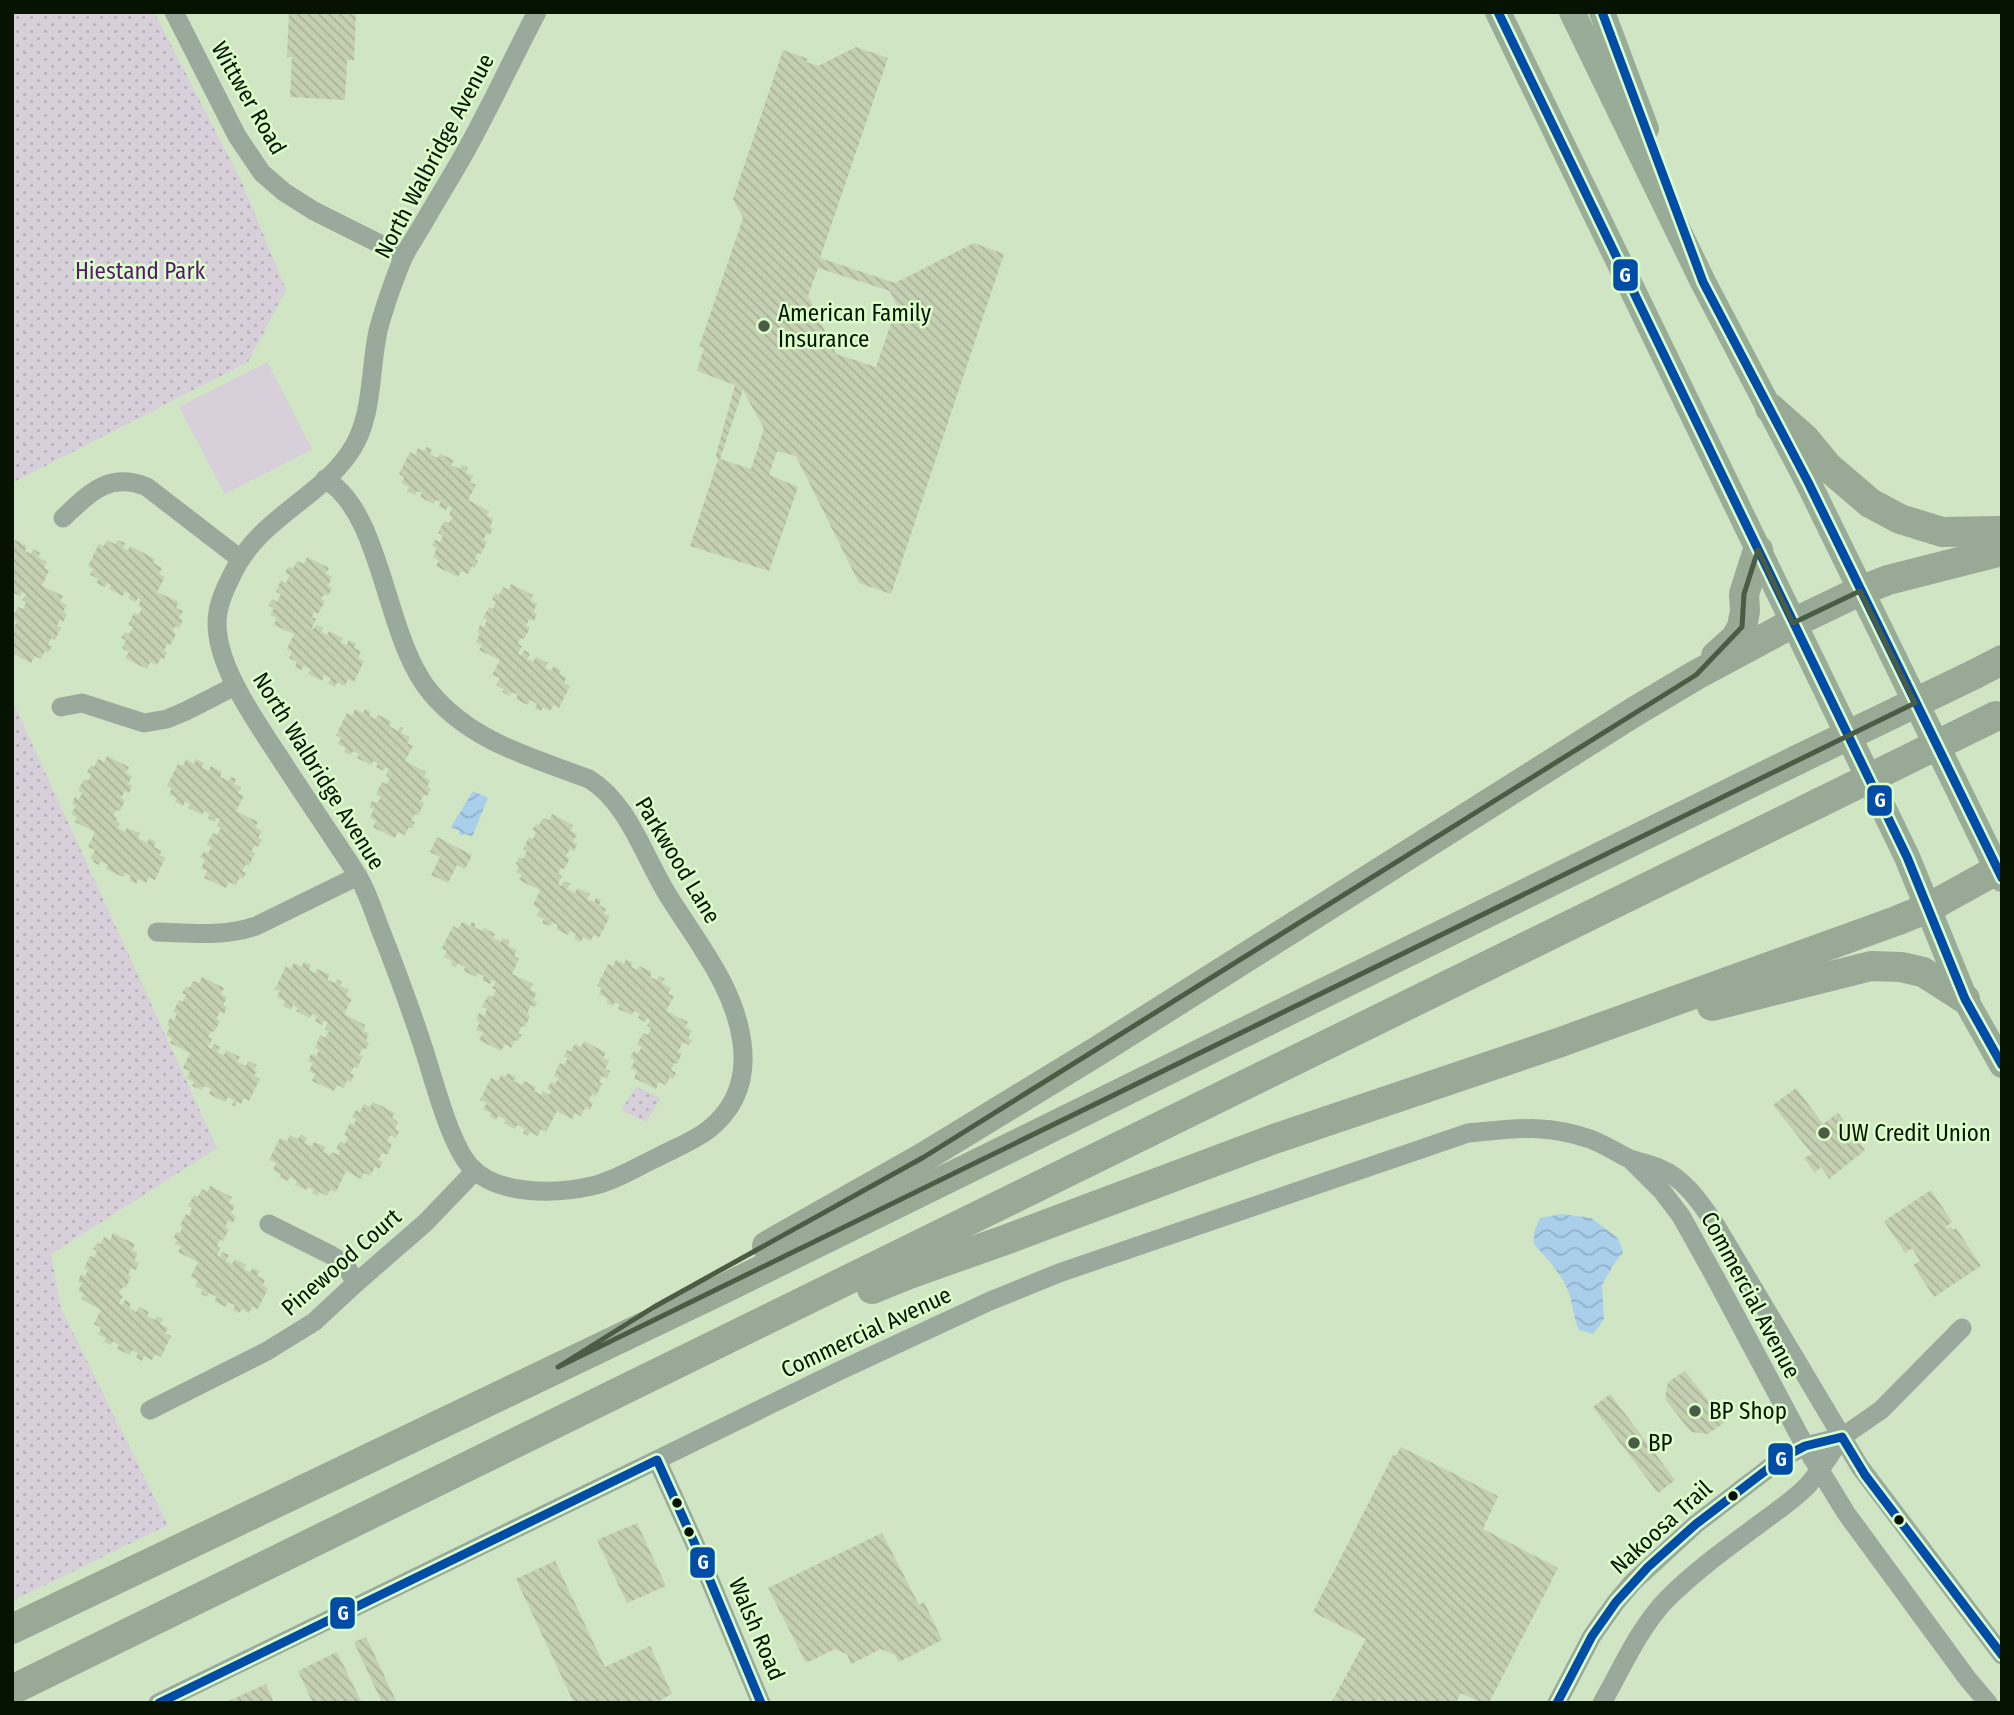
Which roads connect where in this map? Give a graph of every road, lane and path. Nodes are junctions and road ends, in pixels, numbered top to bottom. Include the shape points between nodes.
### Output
1 (174, 12) edge
2 (537, 12) edge
3 (1498, 12) edge
4 (1572, 12) edge
5 (1602, 12) edge
6 (404, 257) junction
7 (1703, 282) junction
8 (1770, 408) junction
9 (325, 480) junction
10 (63, 518) dead end
11 (2002, 531) edge
12 (1758, 550) junction
13 (2002, 551) edge
14 (239, 558) junction
15 (1860, 591) junction
16 (1793, 623) junction
17 (2002, 660) edge
18 (1696, 675) junction
19 (235, 686) junction
20 (61, 707) dead end
21 (1999, 715) edge
22 (2000, 872) edge
23 (358, 876) junction
24 (1928, 908) junction
25 (157, 932) dead end
26 (1965, 999) junction
27 (1558, 1044) junction
28 (2002, 1065) edge
29 (1629, 1158) junction
30 (475, 1171) junction
31 (270, 1224) dead end
32 (356, 1283) junction
33 (1962, 1328) dead end
34 (558, 1367) junction
35 (150, 1410) dead end
36 (1842, 1437) junction
37 (522, 1440) junction
38 (1805, 1446) junction
39 (657, 1460) junction
40 (1820, 1470) junction
41 (12, 1629) edge
42 (2002, 1655) edge
43 (12, 1690) edge
44 (158, 1703) edge
45 (761, 1703) edge
46 (1557, 1703) edge
47 (1602, 1703) edge
48 (1988, 1703) edge

1 - 6 street, Wittwer Road via 237,136 262,173 314,211
2 - 6 street, North Walbridge Avenue via 469,145
3 - 12 main road
4 - 7 main road
5 - 7 main road
6 - 9 street, North Walbridge Avenue via 377,335 362,430 354,448
7 - 8 main road
8 - 11 highway via 1828,467 1890,514 1942,532
8 - 15 main road
9 - 14 street, North Walbridge Avenue
9 - 30 street, Parkwood Lane via 348,500 365,530 405,651 426,687 460,721 488,740 589,779 610,796 709,958 737,1017 744,1057 742,1077 724,1113 693,1139 603,1184 582,1188 512,1188
10 - 14 street via 99,487 129,482 146,487
12 - 16 main road
12 - 18 highway via 1744,594 1742,627
13 - 15 highway
14 - 19 street, North Walbridge Avenue via 222,595 217,625
15 - 16 highway
15 - 22 main road
16 - 18 highway
16 - 24 main road
17 - 34 highway, bridge
18 - 34 highway via 924,1157 654,1307
19 - 20 street via 167,719 144,723 82,703
19 - 23 street, North Walbridge Avenue
21 - 37 highway, bridge
22 - 24 highway
23 - 25 street via 239,932
23 - 30 street, North Walbridge Avenue via 408,998 449,1124 462,1155
24 - 26 main road
24 - 27 highway
26 - 27 highway via 1923,972 1871,966
26 - 28 main road
27 - 37 highway via 1274,1139 909,1273
29 - 36 street, Commercial Avenue via 1672,1175 1704,1207
29 - 38 street, Commercial Avenue via 1681,1216
29 - 39 street, Commercial Avenue via 1589,1139 1548,1128 1468,1133 990,1301
30 - 32 street, Pinewood Court via 425,1223
31 - 32 street via 344,1263
32 - 35 street, Pinewood Court via 293,1335
33 - 36 street, Nakoosa Trail via 1881,1410
34 - 41 highway
36 - 38 street, Nakoosa Trail
36 - 40 street, Nakoosa Trail
36 - 42 street, Commercial Avenue via 1875,1488
37 - 43 highway
38 - 40 street, Commercial Avenue
38 - 46 street, Nakoosa Trail via 1782,1458 1696,1524 1633,1582 1592,1636
39 - 44 street, Commercial Avenue
39 - 45 street, Walsh Road
40 - 47 street, Nakoosa Trail via 1786,1505 1668,1598 1636,1642
40 - 48 street, Commercial Avenue via 1869,1546

